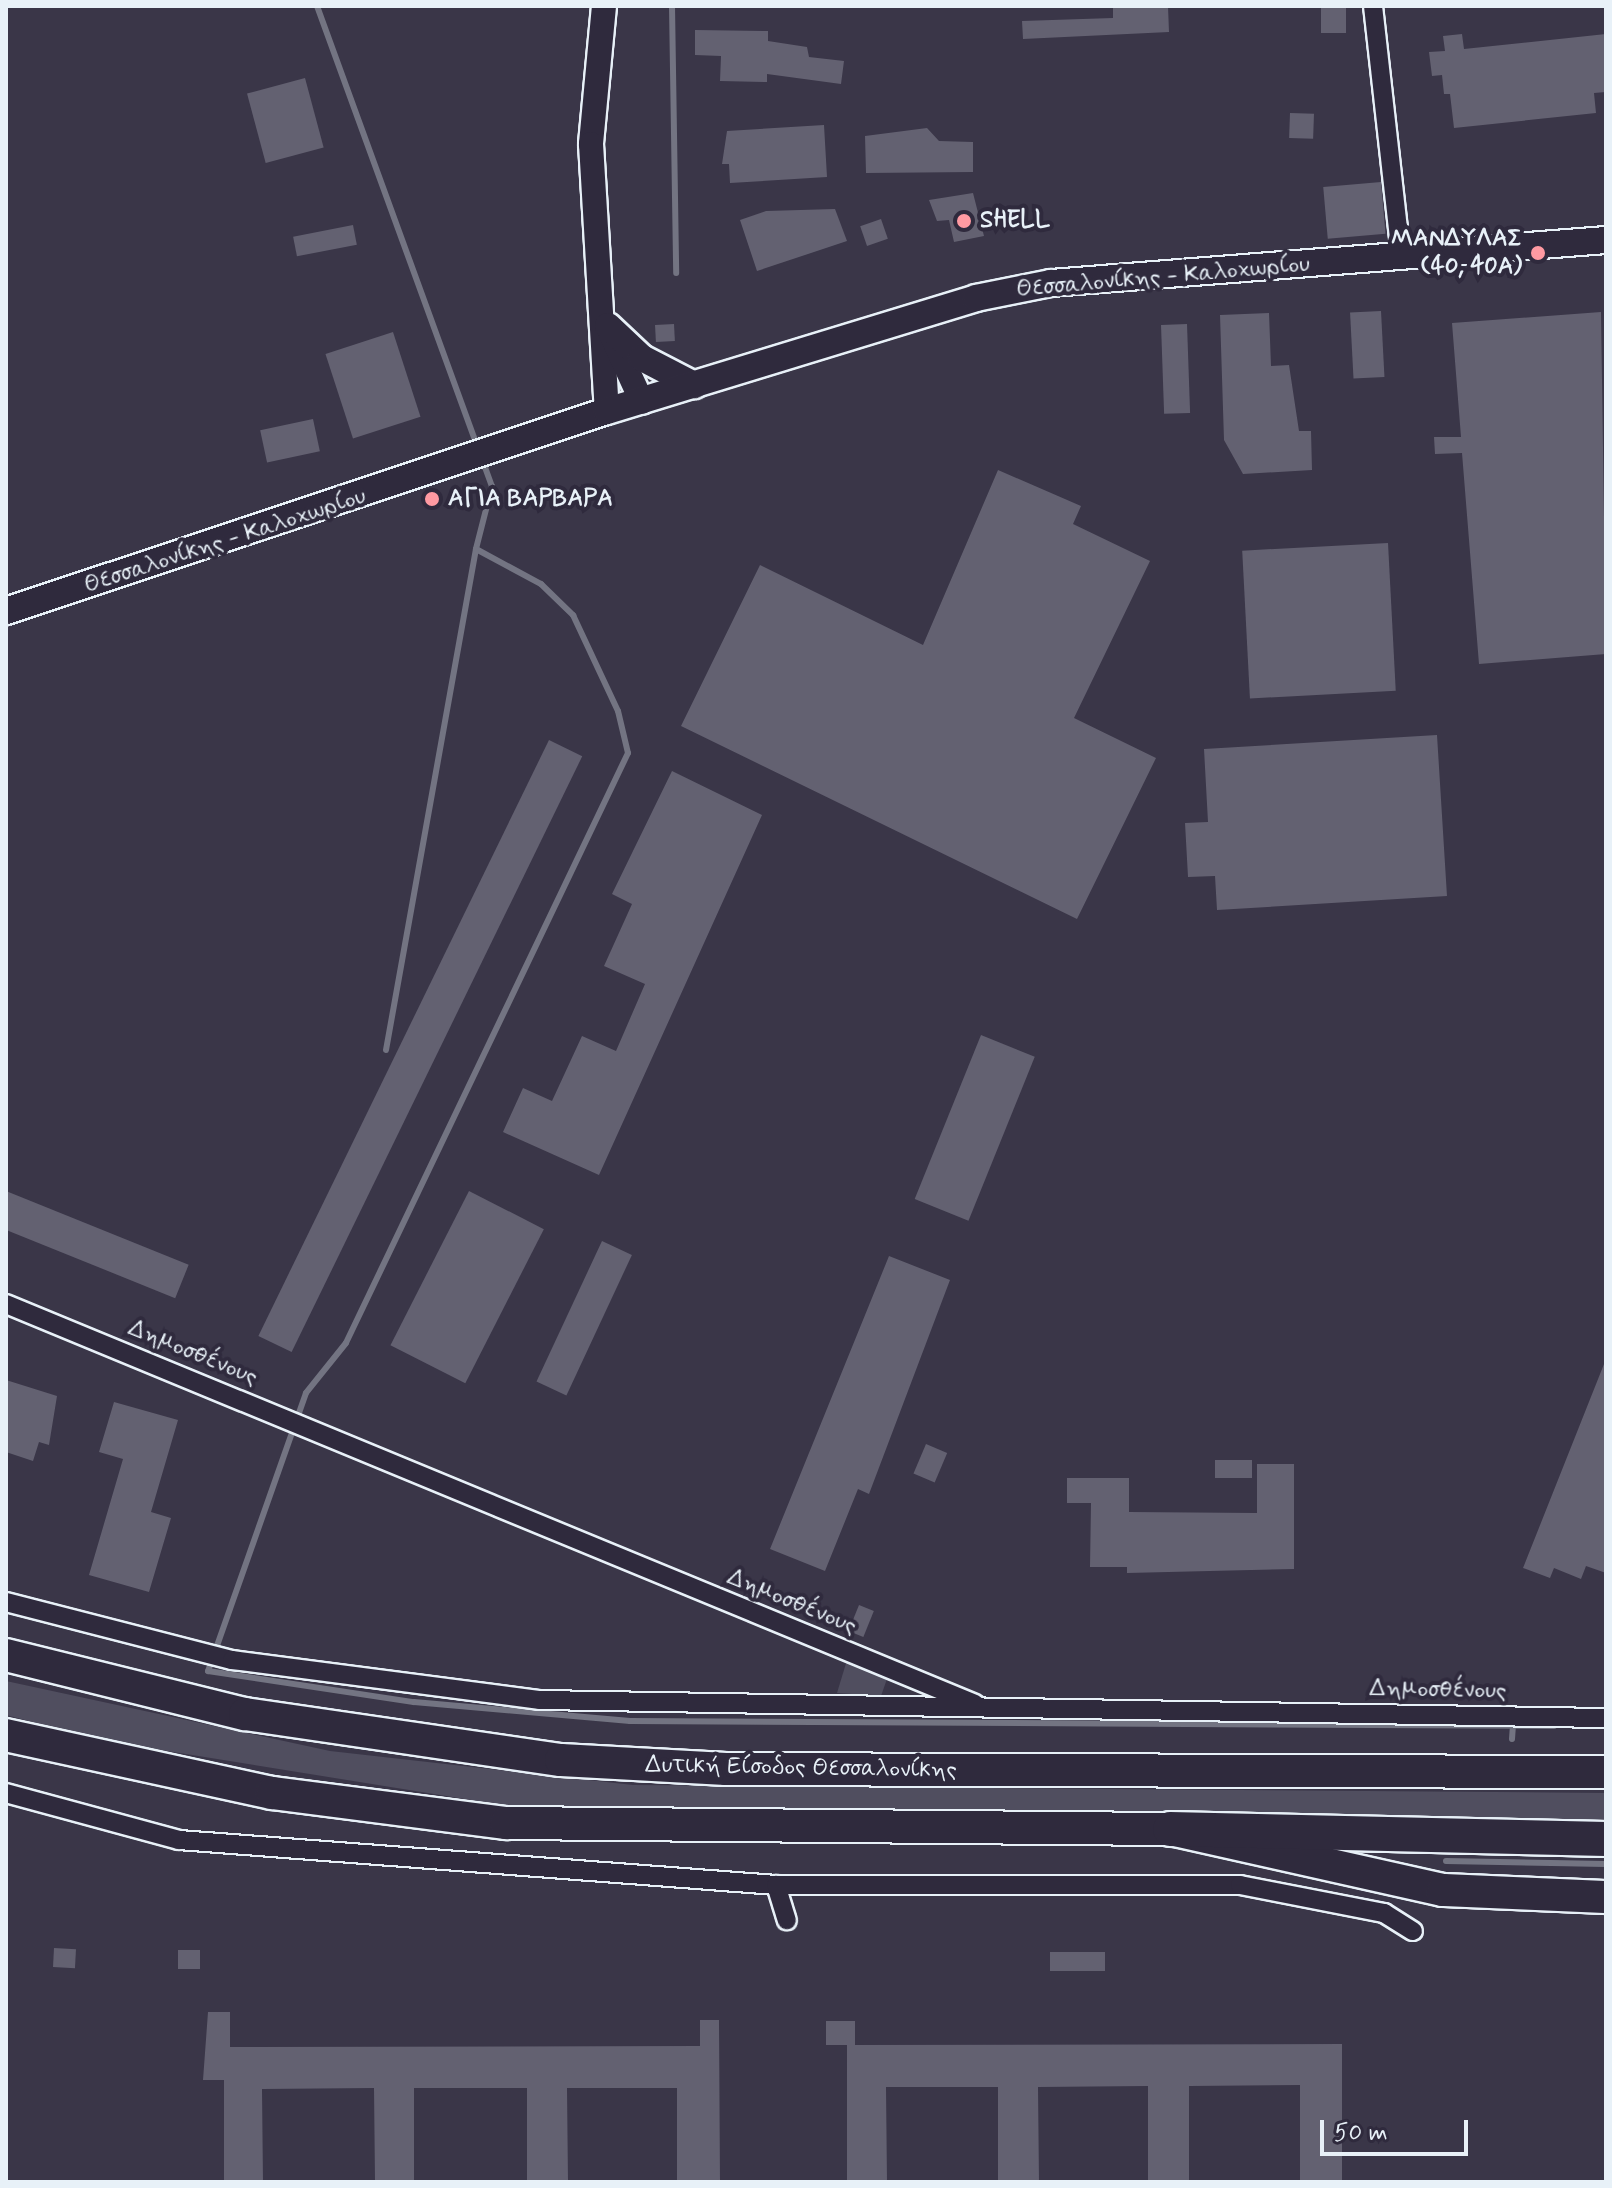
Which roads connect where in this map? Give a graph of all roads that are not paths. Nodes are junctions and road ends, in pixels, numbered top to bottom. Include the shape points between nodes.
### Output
1 (604, 6) edge
2 (1373, 6) edge
3 (1606, 240) edge
4 (1401, 256) junction
5 (604, 315) junction
6 (694, 385) junction
7 (642, 402) junction
8 (607, 411) junction
9 (6, 611) edge
10 (6, 1304) edge
11 (6, 1602) edge
12 (6, 1655) edge
13 (985, 1708) junction
14 (1606, 1718) edge
15 (6, 1735) edge
16 (1606, 1772) edge
17 (6, 1793) edge
18 (1170, 1829) junction
19 (1606, 1839) edge
20 (776, 1885) junction
21 (1606, 1897) edge
22 (787, 1920) dead end
23 (1413, 1931) dead end

1 - 5 street via 591,144
2 - 4 street
3 - 4 main road, Θεσσαλονίκης - Καλοχωρίου
4 - 6 main road, Θεσσαλονίκης - Καλοχωρίου via 1051,283 976,298
5 - 6 main road via 642,358
5 - 7 street
5 - 8 street
6 - 7 main road, Θεσσαλονίκης - Καλοχωρίου
7 - 8 main road, Θεσσαλονίκης - Καλοχωρίου
8 - 9 main road, Θεσσαλονίκης - Καλοχωρίου via 443,470
10 - 13 street, Δημοσθένους
11 - 13 street via 232,1660 540,1700
12 - 16 highway, Δυτική Είσοδος Θεσσαλονίκης via 245,1714 561,1760 726,1769
13 - 14 street, Δημοσθένους
15 - 18 highway via 272,1793 506,1823
17 - 20 street via 179,1840
18 - 19 highway
18 - 21 highway via 1430,1888
20 - 22 street
20 - 23 street via 1240,1885 1384,1913

